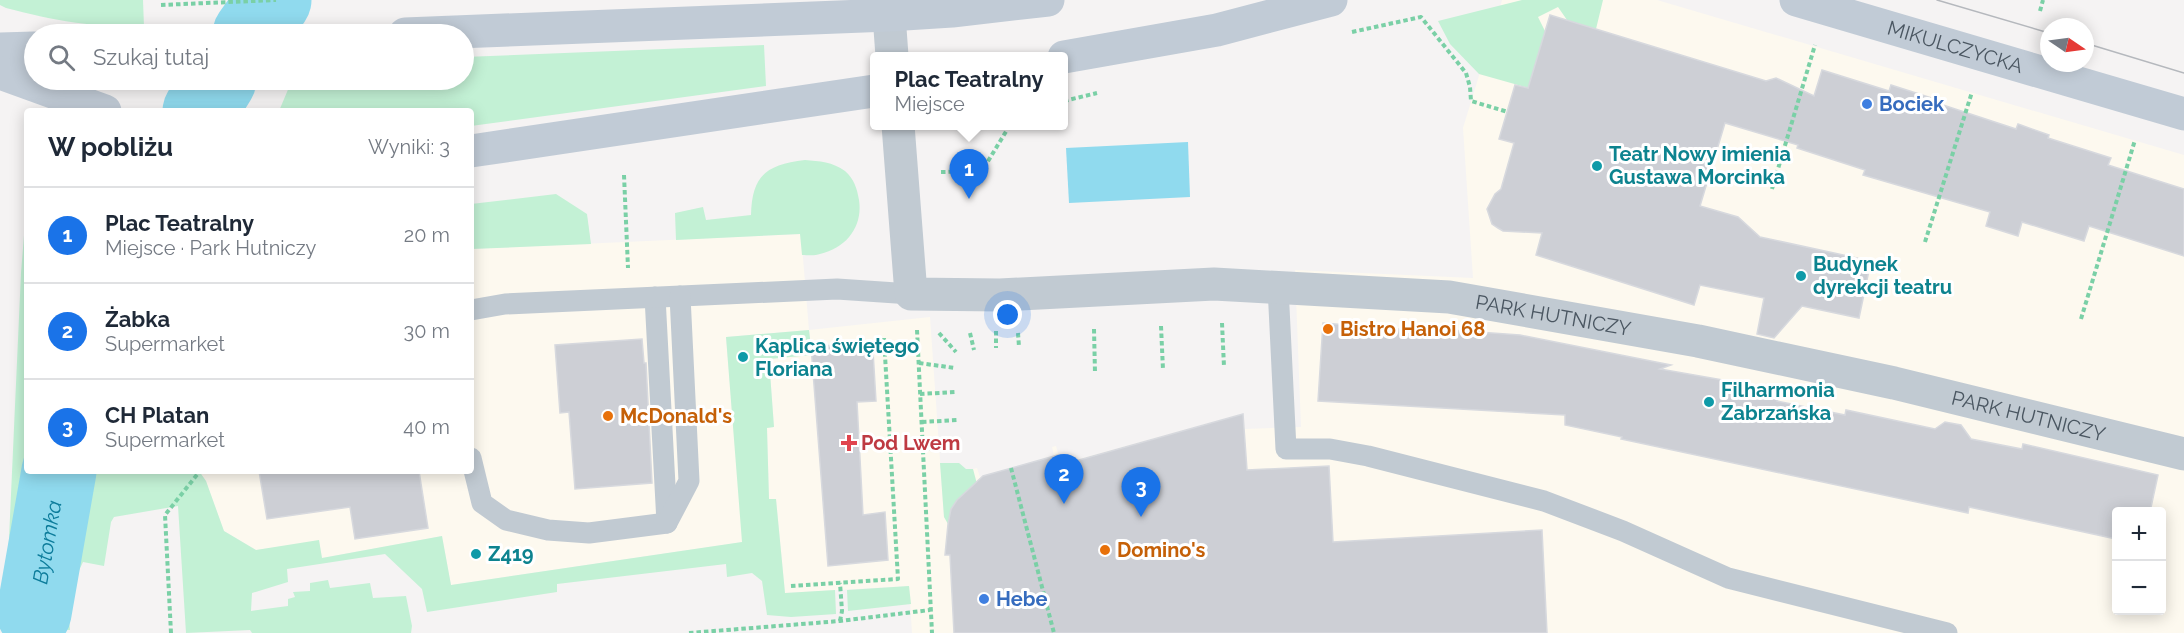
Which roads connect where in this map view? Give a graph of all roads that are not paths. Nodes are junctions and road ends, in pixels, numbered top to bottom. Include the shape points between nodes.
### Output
1 (1048, 0) edge
2 (1331, 0) edge
3 (1796, 0) edge
4 (889, 15) junction
5 (474, 31) edge
6 (24, 48) edge
7 (0, 49) edge
8 (892, 52) edge
9 (1068, 56) edge
10 (0, 73) edge
11 (24, 82) edge
12 (47, 90) edge
13 (870, 92) edge
14 (97, 108) edge
15 (2184, 114) edge
16 (898, 130) edge
17 (474, 151) edge
18 (1278, 287) junction
19 (911, 294) junction
20 (681, 296) junction
21 (655, 297) junction
22 (474, 309) edge
23 (2184, 454) edge
24 (474, 470) edge
25 (667, 523) junction
26 (1947, 633) edge

1 - 4 main road
2 - 9 main road via 1217,30
3 - 15 main road, MIKULCZYCKA
4 - 5 main road
4 - 8 street
6 - 7 main road
10 - 11 main road
12 - 14 main road
13 - 17 main road
16 - 19 street
18 - 19 street, PARK HUTNICZY via 1214,284 1000,295
18 - 23 street, PARK HUTNICZY via 1449,297 1698,341 1894,383
18 - 26 lane via 1286,449 1330,449 1368,456 1544,501 1728,578
19 - 20 lane via 837,289
20 - 21 lane
20 - 25 lane via 689,481
21 - 22 lane via 505,304
21 - 25 lane
24 - 25 lane via 482,503 506,520 548,530 589,533

